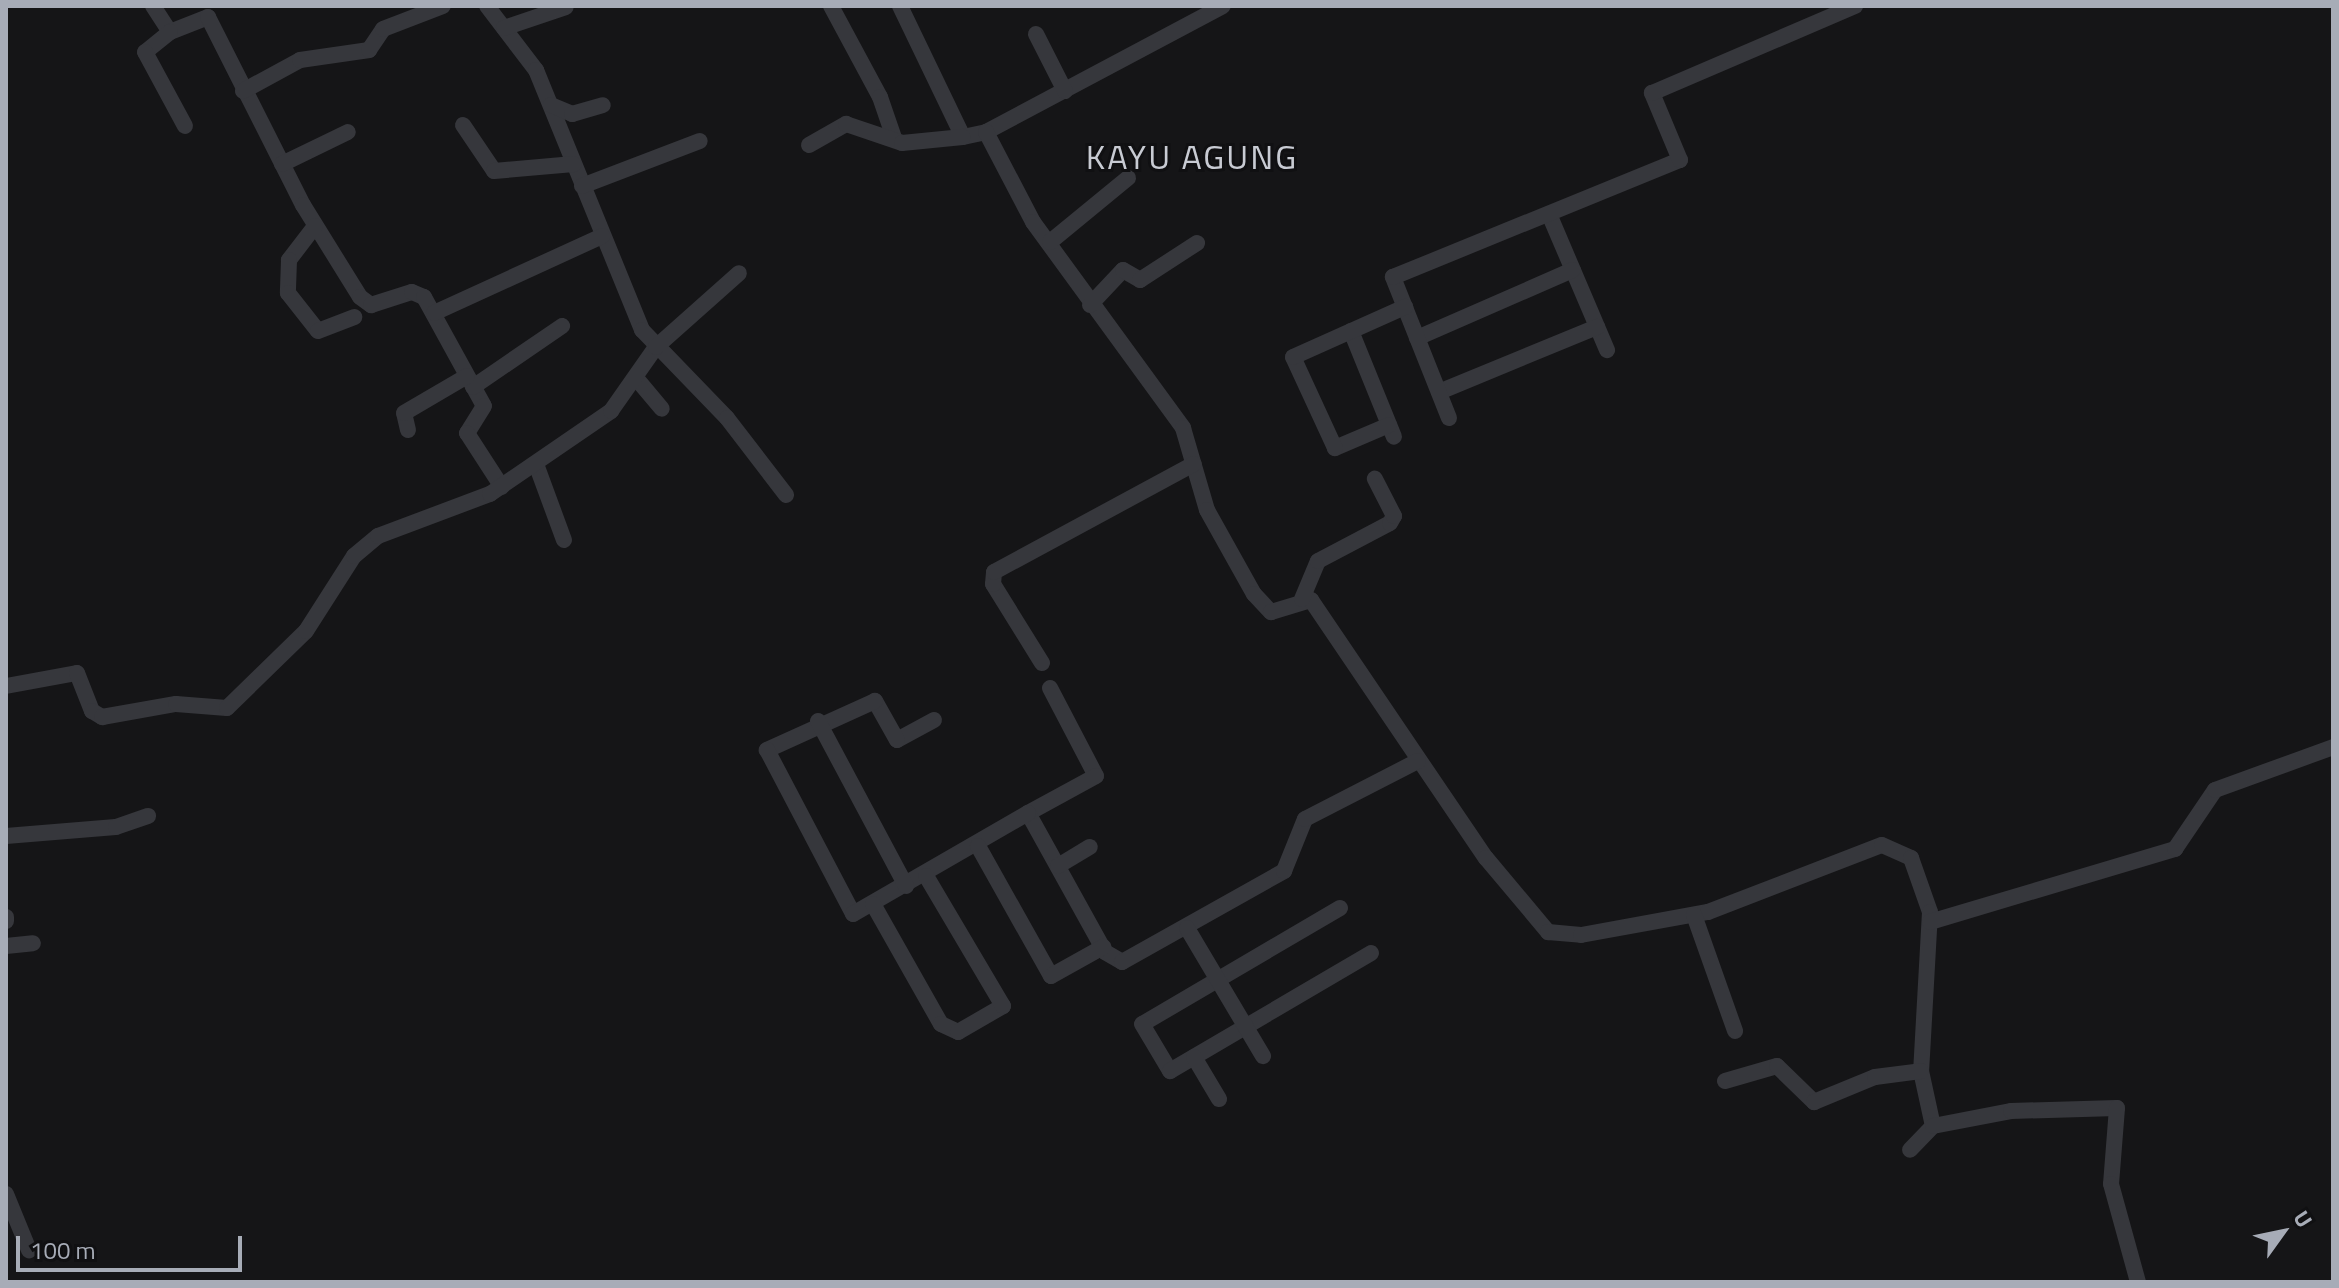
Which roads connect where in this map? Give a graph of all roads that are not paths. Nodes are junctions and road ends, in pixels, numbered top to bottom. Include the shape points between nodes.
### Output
1 (153, 6) edge
2 (443, 6) edge
3 (487, 6) edge
4 (831, 6) edge
5 (900, 6) edge
6 (1223, 6) edge
7 (1855, 6) edge
8 (566, 7) edge
9 (504, 28) junction
10 (170, 32) junction
11 (1036, 34) dead end
12 (243, 91) junction
13 (1065, 91) junction
14 (551, 105) junction
15 (603, 105) dead end
16 (463, 125) dead end
17 (185, 126) dead end
18 (348, 132) dead end
19 (986, 132) junction
20 (963, 137) junction
21 (894, 138) junction
22 (700, 141) dead end
23 (809, 145) dead end
24 (282, 164) junction
25 (574, 164) junction
26 (1128, 178) dead end
27 (582, 186) junction
28 (1549, 214) junction
29 (315, 226) junction
30 (602, 236) junction
31 (1050, 242) junction
32 (1197, 243) dead end
33 (1573, 270) junction
34 (739, 273) dead end
35 (1090, 305) junction
36 (1405, 307) junction
37 (434, 313) junction
38 (354, 317) dead end
39 (562, 326) dead end
40 (1597, 327) junction
41 (1351, 331) junction
42 (1417, 338) junction
43 (656, 347) junction
44 (1607, 350) dead end
45 (636, 378) junction
46 (470, 382) junction
47 (1439, 392) junction
48 (662, 409) dead end
49 (1449, 418) dead end
50 (408, 430) dead end
51 (536, 464) junction
52 (1194, 464) junction
53 (1375, 479) dead end
54 (502, 487) junction
55 (786, 495) dead end
56 (564, 540) dead end
57 (1302, 599) junction
58 (1042, 663) dead end
59 (6, 686) edge
60 (1050, 688) dead end
61 (934, 720) dead end
62 (818, 721) junction
63 (2333, 747) edge
64 (1418, 761) junction
65 (1028, 813) junction
66 (148, 816) dead end
67 (6, 836) edge
68 (978, 846) junction
69 (1090, 847) dead end
70 (1058, 866) junction
71 (926, 876) junction
72 (906, 886) junction
73 (873, 904) junction
74 (1340, 908) dead end
75 (1694, 915) junction
76 (1930, 922) junction
77 (1187, 928) junction
78 (33, 943) dead end
79 (6, 946) edge
80 (1103, 947) junction
81 (1371, 953) dead end
82 (1218, 980) junction
83 (1246, 1027) junction
84 (1735, 1031) dead end
85 (1263, 1056) dead end
86 (1194, 1057) junction
87 (1921, 1071) junction
88 (1725, 1081) dead end
89 (1219, 1099) dead end
90 (1933, 1126) junction
91 (1910, 1150) dead end
92 (6, 1194) edge
93 (29, 1250) dead end
94 (2138, 1282) edge

1 - 10 street
2 - 12 street via 383,29 369,50 300,60
3 - 9 street
4 - 21 street via 880,97
5 - 20 street
6 - 13 street
7 - 28 street via 1652,93 1680,160
8 - 9 street
9 - 14 street via 536,70
10 - 12 street via 208,17
10 - 17 street via 145,52
11 - 13 street
12 - 24 street
13 - 19 street
14 - 15 street via 572,114
14 - 25 street
16 - 25 street via 494,171
18 - 24 street
19 - 20 street
19 - 31 street
20 - 21 street via 920,145
21 - 23 street via 846,124
22 - 27 street
24 - 29 street
25 - 27 street
26 - 31 street
27 - 30 street
28 - 33 street
28 - 36 street via 1393,277
29 - 37 street via 366,303 420,293
29 - 38 street via 289,260 288,293 318,331
30 - 37 street
30 - 43 street
31 - 35 street
32 - 35 street via 1140,280 1123,270
33 - 40 street
33 - 42 street
34 - 43 street
35 - 52 street via 1183,428
36 - 41 street
36 - 42 street
37 - 46 street
39 - 46 street
40 - 44 street
40 - 47 street
41 - 41 street via 1293,357 1335,448 1392,431
42 - 47 street
43 - 45 street
43 - 55 street via 727,418
45 - 48 street
45 - 51 street via 611,411
46 - 50 street via 404,413
46 - 54 street via 485,410 467,433
47 - 49 street
51 - 54 street
51 - 56 street
52 - 57 street via 1207,510 1266,610
52 - 58 street via 994,572 993,584
53 - 57 street via 1394,516 1390,523 1318,561
54 - 59 street via 378,536 354,556 306,631 227,708 176,704 102,717 92,711 77,673
57 - 64 street via 1329,624
60 - 65 street via 1096,776
61 - 62 street via 897,740 875,701
62 - 72 street
62 - 73 street via 767,750 853,914
63 - 76 street via 2215,790 2175,849
64 - 75 street via 1553,935
64 - 77 street via 1305,819 1284,871
65 - 68 street
65 - 70 street
66 - 67 street via 116,827
68 - 71 street
68 - 80 street via 1051,976
69 - 70 street
70 - 80 street
71 - 72 street
71 - 73 street via 1003,1006 958,1032 941,1024
72 - 73 street
74 - 82 street
75 - 76 street via 1882,845 1917,866
75 - 84 street
76 - 87 street
77 - 80 street via 1132,960 1113,959
77 - 82 street
78 - 79 street
81 - 83 street
82 - 83 street
82 - 86 street via 1142,1024 1170,1071
83 - 85 street
83 - 86 street
86 - 89 street
87 - 88 street via 1875,1077 1814,1102 1777,1066
87 - 90 street
90 - 91 street
90 - 94 street via 2011,1111 2117,1108 2111,1184
92 - 93 street

